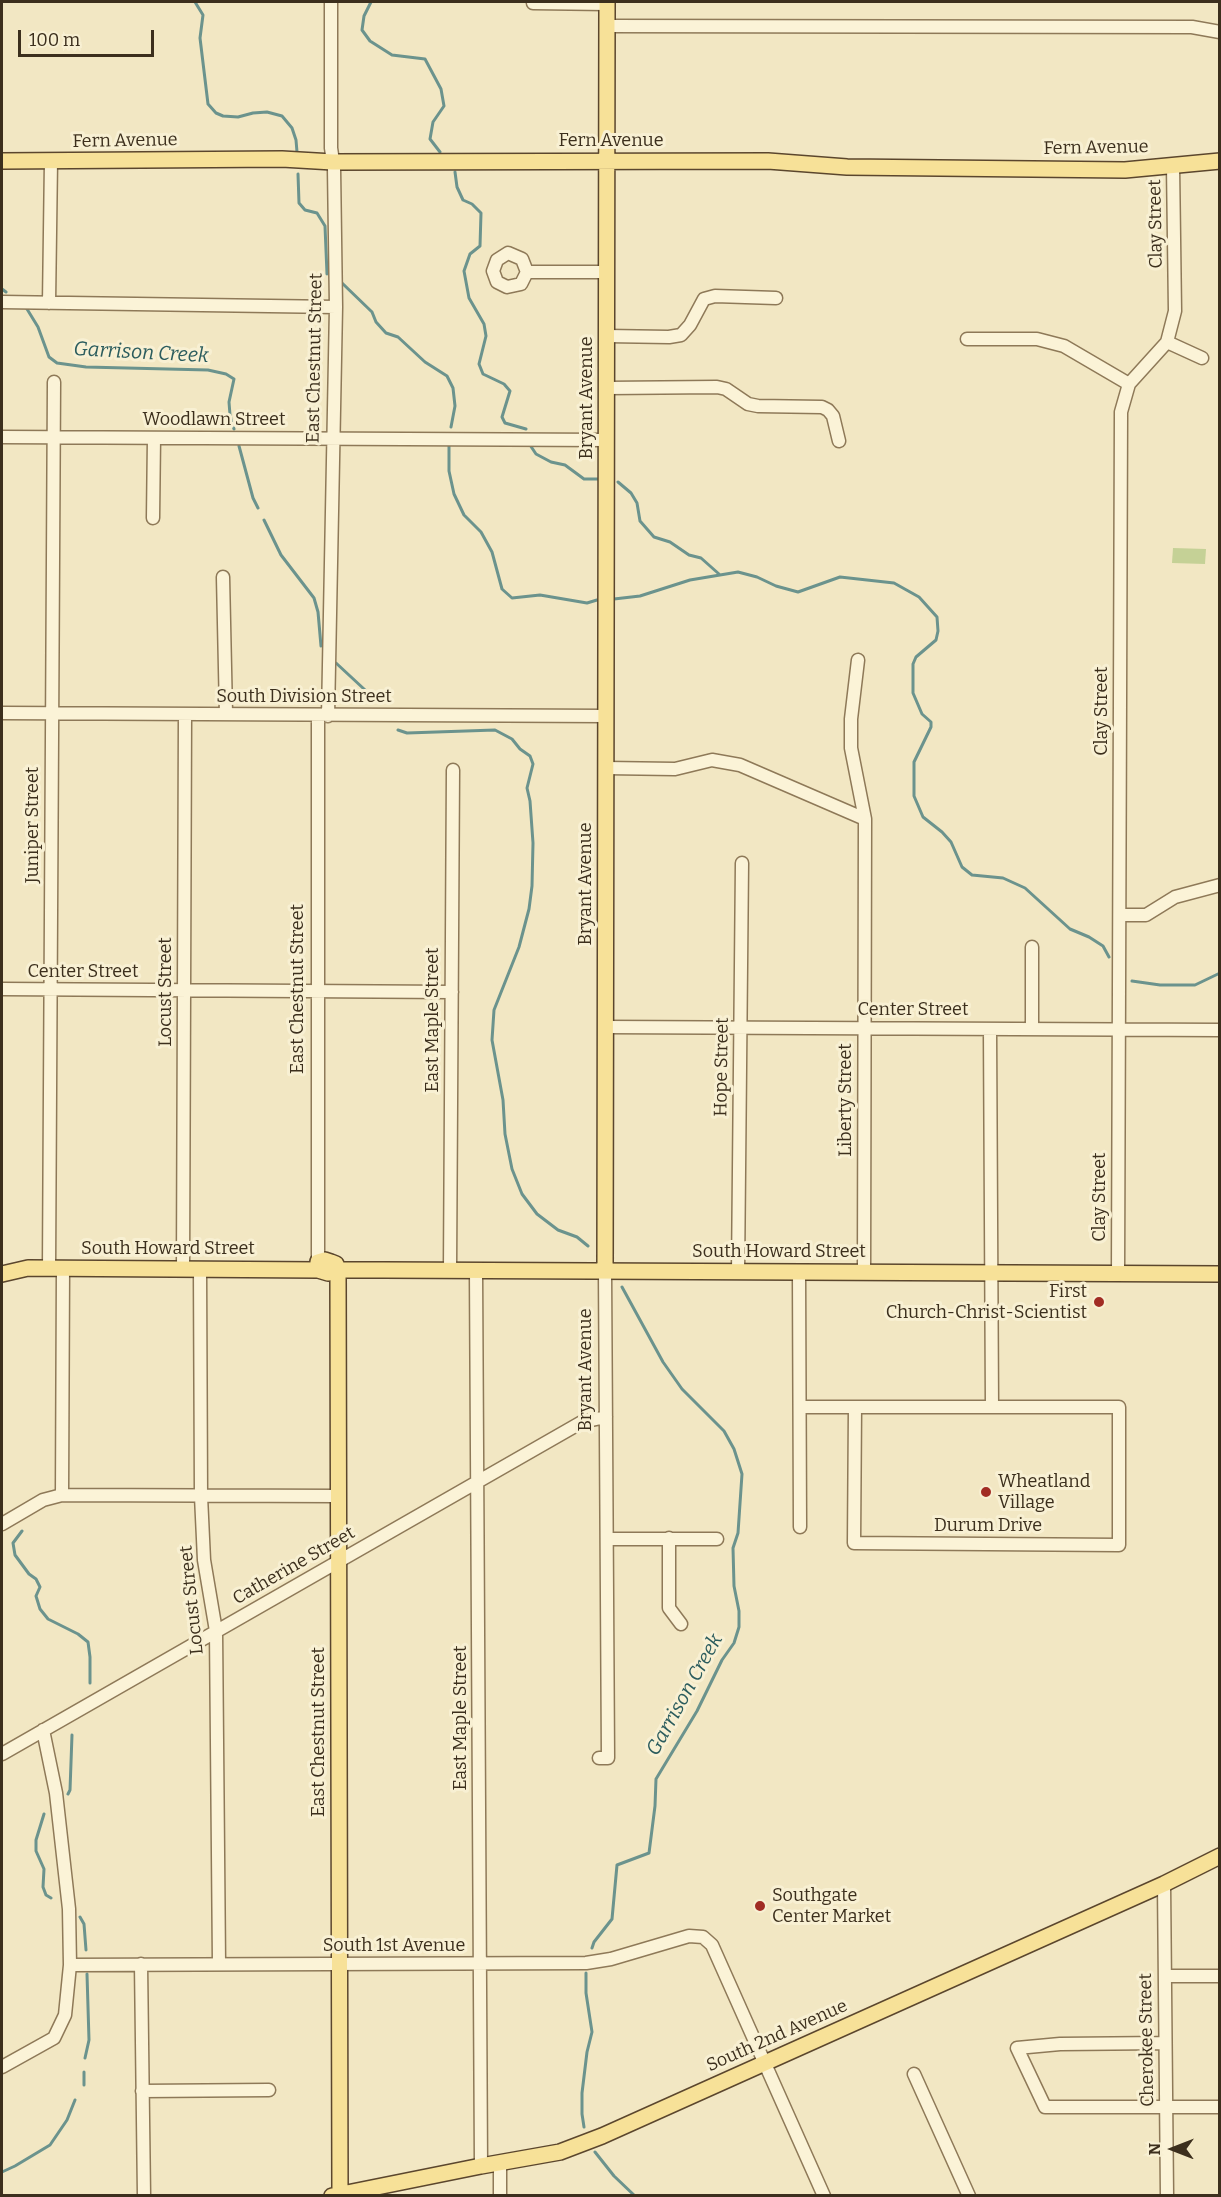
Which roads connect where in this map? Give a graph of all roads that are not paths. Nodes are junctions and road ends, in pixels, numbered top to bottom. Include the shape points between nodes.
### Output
1 (331, 2) edge
2 (533, 3) dead end
3 (607, 3) edge
4 (607, 26) junction
5 (1220, 32) edge
6 (607, 160) junction
7 (2, 161) edge
8 (51, 161) junction
9 (1220, 161) edge
10 (333, 162) junction
11 (1173, 166) junction
12 (527, 272) dead end
13 (607, 272) junction
14 (776, 298) dead end
15 (2, 302) edge
16 (50, 303) junction
17 (336, 307) junction
18 (607, 336) junction
19 (967, 339) dead end
20 (1167, 342) junction
21 (1202, 358) dead end
22 (54, 382) dead end
23 (1129, 384) junction
24 (607, 388) junction
25 (2, 437) edge
26 (54, 438) junction
27 (154, 438) junction
28 (333, 439) junction
29 (607, 440) junction
30 (839, 441) dead end
31 (153, 518) dead end
32 (223, 577) dead end
33 (858, 660) dead end
34 (2, 713) edge
35 (52, 714) junction
36 (225, 714) junction
37 (185, 715) junction
38 (323, 716) junction
39 (606, 716) junction
40 (606, 768) junction
41 (453, 770) dead end
42 (865, 819) junction
43 (742, 863) dead end
44 (1220, 885) edge
45 (1120, 915) junction
46 (1032, 947) dead end
47 (2, 989) edge
48 (50, 989) junction
49 (184, 990) junction
50 (318, 991) junction
51 (452, 992) junction
52 (606, 1027) junction
53 (740, 1028) junction
54 (864, 1028) junction
55 (990, 1029) junction
56 (1032, 1029) junction
57 (1119, 1030) junction
58 (1220, 1030) edge
59 (318, 1266) junction
60 (56, 1268) junction
61 (183, 1269) junction
62 (200, 1269) junction
63 (338, 1270) junction
64 (450, 1270) junction
65 (476, 1270) junction
66 (605, 1271) junction
67 (738, 1272) junction
68 (800, 1272) junction
69 (864, 1272) junction
70 (991, 1273) junction
71 (2, 1274) edge
72 (1118, 1274) junction
73 (1220, 1274) edge
74 (801, 1407) junction
75 (855, 1407) junction
76 (992, 1407) junction
77 (606, 1417) junction
78 (477, 1483) junction
79 (62, 1495) junction
80 (201, 1496) junction
81 (338, 1496) junction
82 (2, 1524) edge
83 (800, 1527) dead end
84 (607, 1539) junction
85 (669, 1539) junction
86 (717, 1539) dead end
87 (339, 1562) junction
88 (681, 1624) dead end
89 (216, 1631) junction
90 (43, 1730) junction
91 (2, 1754) edge
92 (598, 1758) dead end
93 (1220, 1856) edge
94 (1164, 1884) junction
95 (141, 1964) junction
96 (219, 1964) junction
97 (339, 1964) junction
98 (480, 1964) junction
99 (70, 1965) junction
100 (1165, 1976) junction
101 (1220, 1976) edge
102 (1165, 2043) junction
103 (763, 2063) junction
104 (2, 2067) edge
105 (914, 2074) dead end
106 (269, 2090) dead end
107 (142, 2091) junction
108 (1166, 2107) junction
109 (1220, 2107) edge
110 (500, 2163) junction
111 (482, 2166) junction
112 (337, 2195) edge
113 (144, 2196) edge
114 (500, 2196) edge
115 (824, 2196) edge
116 (969, 2196) edge
117 (1167, 2196) edge

1 - 10 street, East Chestnut Street
2 - 3 street
3 - 4 main road, Bryant Avenue
4 - 5 street via 1192,27
4 - 6 main road, Bryant Avenue
6 - 10 main road, Fern Avenue
6 - 11 main road, Fern Avenue via 1125,170
6 - 13 main road, Bryant Avenue
7 - 8 main road, Fern Avenue
8 - 10 main road, Fern Avenue
8 - 16 street
9 - 11 main road, Fern Avenue
10 - 17 street, East Chestnut Street
11 - 20 street, Clay Street via 1175,311
12 - 13 street
13 - 18 main road, Bryant Avenue
14 - 18 street via 715,296 704,299 681,334
15 - 16 street
16 - 17 street
17 - 28 street, East Chestnut Street
18 - 24 main road, Bryant Avenue
19 - 23 street via 1037,339 1064,346
20 - 21 street
20 - 23 street, Clay Street
22 - 26 street, Juniper Street
23 - 45 street, Clay Street via 1121,412
24 - 29 main road, Bryant Avenue
24 - 30 street via 717,387 758,406 822,407 833,416
25 - 26 street, Woodlawn Street
26 - 27 street, Woodlawn Street
26 - 35 street, Juniper Street
27 - 28 street, Woodlawn Street
27 - 31 street
28 - 29 street, Woodlawn Street
28 - 38 street, East Chestnut Street
29 - 39 main road, Bryant Avenue
32 - 36 street
33 - 42 street, Liberty Street via 851,748
34 - 35 street, South Division Street
35 - 37 street, South Division Street
35 - 48 street, Juniper Street
36 - 37 street, South Division Street
36 - 38 street, South Division Street
37 - 49 street, Locust Street
38 - 39 street, South Division Street
38 - 50 street, East Chestnut Street
39 - 40 main road, Bryant Avenue
40 - 42 street via 675,769 711,760 741,765
40 - 52 main road, Bryant Avenue
41 - 51 street, East Maple Street
42 - 54 street, Liberty Street
43 - 53 street, Hope Street
44 - 45 street via 1175,897 1146,915
45 - 57 street, Clay Street
46 - 56 street
47 - 48 street, Center Street
48 - 49 street, Center Street
48 - 60 street, Juniper Street
49 - 50 street, Center Street
49 - 61 street, Locust Street
50 - 51 street, Center Street
50 - 59 street, East Chestnut Street
51 - 64 street, East Maple Street
52 - 53 street, Center Street
52 - 66 main road, Bryant Avenue
53 - 54 street, Center Street
53 - 67 street, Hope Street
54 - 55 street, Center Street
54 - 69 street, Liberty Street
55 - 56 street, Center Street
55 - 70 street
56 - 57 street, Center Street
57 - 58 street, Center Street
57 - 72 street, Clay Street
59 - 62 main road, South Howard Street via 300,1270
59 - 63 main road via 325,1260 336,1264
60 - 61 main road, South Howard Street
60 - 71 main road, South Howard Street via 18,1269
60 - 79 street, Juniper Street
61 - 62 main road, South Howard Street
62 - 80 street, Locust Street
63 - 64 main road, South Howard Street
63 - 81 main road, East Chestnut Street
64 - 65 main road, South Howard Street
65 - 66 main road, South Howard Street
65 - 78 street, East Maple Street
66 - 67 main road, South Howard Street
66 - 77 street, Bryant Avenue
67 - 68 main road, South Howard Street
68 - 69 main road, South Howard Street
68 - 74 street
69 - 70 main road, South Howard Street
70 - 72 main road, South Howard Street
70 - 76 street
72 - 73 main road, South Howard Street
74 - 75 street
74 - 83 street
75 - 76 street
75 - 76 street, Durum Drive via 854,1543 1119,1545 1119,1407
77 - 78 street, Catherine Street via 582,1422
77 - 84 street, Bryant Avenue
78 - 87 street, Catherine Street
78 - 98 street, East Maple Street
79 - 80 street
79 - 82 street via 43,1500
80 - 81 street
80 - 89 street, Locust Street via 204,1560
81 - 87 main road, East Chestnut Street
84 - 85 street
84 - 92 street, Bryant Avenue via 608,1758
85 - 86 street
85 - 88 street via 669,1608
87 - 89 street, Catherine Street
87 - 97 main road, East Chestnut Street
89 - 90 street, Catherine Street
89 - 96 street, Locust Street
90 - 91 street, Catherine Street
90 - 99 street via 64,1854
93 - 94 main road, South 2nd Avenue
94 - 100 street, Cherokee Street
94 - 103 main road, South 2nd Avenue
95 - 96 street, South 1st Avenue
95 - 99 street, South 1st Avenue
95 - 107 street
96 - 97 street, South 1st Avenue
97 - 98 street, South 1st Avenue
97 - 112 main road, East Chestnut Street
98 - 103 street, South 1st Avenue via 586,1963 689,1936 703,1937 712,1945
98 - 111 street, East Maple Street
99 - 104 street via 65,2015 54,2038
100 - 101 street
100 - 102 street, Cherokee Street
102 - 108 street, Cherokee Street
102 - 108 street via 1017,2048 1045,2107
103 - 110 main road, South 2nd Avenue via 560,2152
103 - 115 street
105 - 116 street
106 - 107 street
107 - 113 street
108 - 109 street
108 - 117 street, Cherokee Street
110 - 111 main road, South 2nd Avenue
110 - 114 street
111 - 112 main road, South 2nd Avenue

